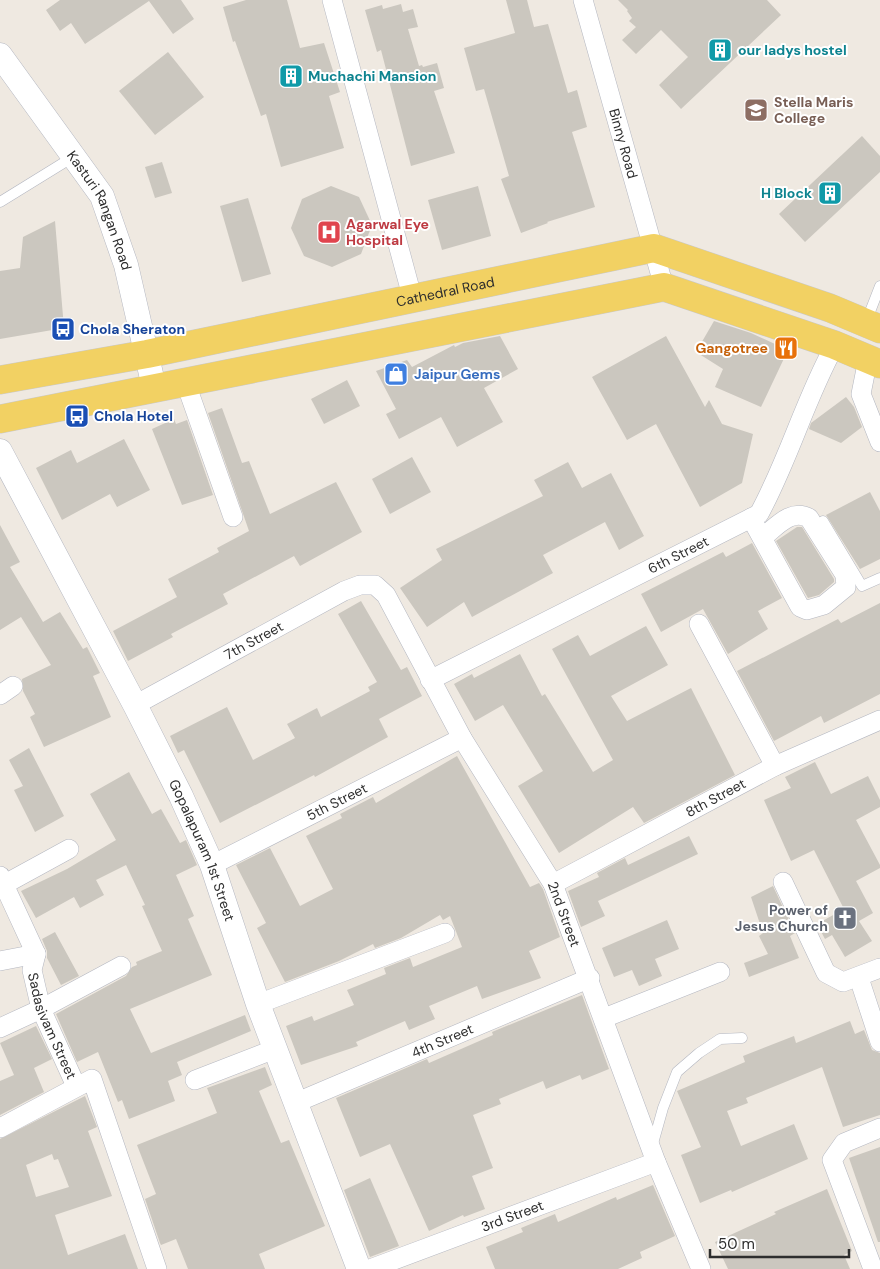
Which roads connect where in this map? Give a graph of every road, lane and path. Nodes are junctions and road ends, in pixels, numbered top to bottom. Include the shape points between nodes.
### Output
1 (332, 0) edge
2 (583, 0) edge
3 (0, 55) edge
4 (73, 157) junction
5 (0, 202) edge
6 (654, 248) junction
7 (880, 286) edge
8 (664, 287) junction
9 (413, 300) junction
10 (873, 326) edge
11 (835, 345) junction
12 (147, 354) junction
13 (874, 362) edge
14 (0, 380) edge
15 (185, 380) junction
16 (154, 386) junction
17 (0, 419) edge
18 (880, 442) edge
19 (0, 451) edge
20 (233, 517) dead end
21 (750, 518) junction
22 (823, 521) dead end
23 (762, 538) junction
24 (880, 578) edge
25 (375, 585) joint
26 (699, 624) dead end
27 (430, 680) junction
28 (135, 705) junction
29 (880, 720) edge
30 (462, 738) junction
31 (775, 766) junction
32 (69, 849) dead end
33 (212, 865) junction
34 (3, 880) edge
35 (783, 882) dead end
36 (554, 884) junction
37 (445, 933) dead end
38 (36, 954) junction
39 (0, 961) edge
40 (120, 966) dead end
41 (880, 968) edge
42 (720, 972) dead end
43 (590, 978) junction
44 (859, 978) junction
45 (258, 1004) junction
46 (41, 1009) junction
47 (604, 1018) junction
48 (0, 1028) edge
49 (742, 1038) dead end
50 (880, 1042) edge
51 (275, 1049) junction
52 (196, 1080) dead end
53 (76, 1086) junction
54 (295, 1103) junction
55 (0, 1128) edge
56 (880, 1128) edge
57 (654, 1156) junction
58 (158, 1269) edge
59 (359, 1269) edge
60 (370, 1269) edge
61 (701, 1269) edge
62 (873, 1269) edge

1 - 9 street
2 - 6 street, Binny Road
3 - 4 street, Kasturi Rangan Road
4 - 5 lane
4 - 12 street, Kasturi Rangan Road via 102,196 126,265
6 - 8 street, Binny Road
6 - 9 main road, Cathedral Road
6 - 10 main road via 830,308
7 - 10 lane
8 - 11 main road
8 - 15 main road
9 - 12 main road, Cathedral Road
11 - 13 main road
11 - 21 street, 6th Street via 821,371 773,488 759,514
12 - 14 main road, Cathedral Road
12 - 16 street, Kasturi Rangan Road
13 - 18 street via 861,394
15 - 16 main road
15 - 20 street
16 - 17 main road
19 - 28 street, Gopalapuram 1st Street
21 - 23 street
21 - 27 street, 6th Street
22 - 24 lane via 862,586
23 - 23 street via 800,607 807,610 824,604 846,588 845,575 809,518 803,514 790,516
25 - 27 street, 2nd Street via 386,595
25 - 28 street, 7th Street via 360,585 344,591
26 - 31 street
27 - 30 street, 2nd Street
28 - 33 street, Gopalapuram 1st Street
29 - 31 street, 8th Street
30 - 33 street, 5th Street
30 - 36 street, 2nd Street
31 - 36 street, 8th Street
32 - 34 street
33 - 45 street, Gopalapuram 1st Street
34 - 38 street, Sadasivam Street
35 - 44 street via 826,973 843,982
36 - 43 street, 2nd Street
37 - 45 street
38 - 39 street
38 - 46 street, Sadasivam Street via 32,970
40 - 46 street
41 - 44 street
42 - 47 street
43 - 47 street, 2nd Street
43 - 54 street, 4th Street
44 - 50 street
45 - 51 street, Gopalapuram 1st Street
46 - 48 street
46 - 53 street, Sadasivam Street
47 - 57 street, 2nd Street
49 - 57 lane via 720,1039 677,1072 663,1108
51 - 52 street
51 - 54 street, Gopalapuram 1st Street
53 - 55 street
53 - 58 street, Sadasivam Street via 92,1079
54 - 59 street, Gopalapuram 1st Street
56 - 62 street via 844,1142 832,1160
57 - 60 street, 3rd Street
57 - 61 street, 2nd Street

